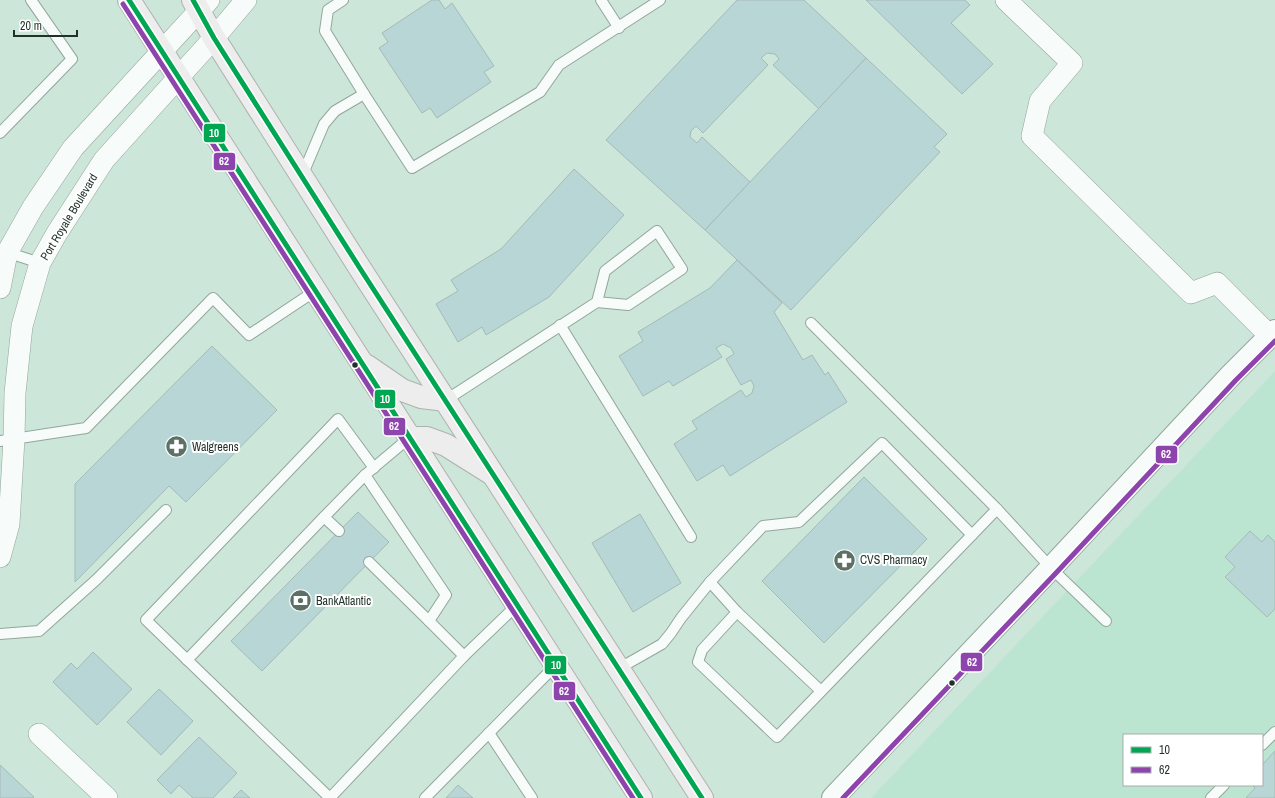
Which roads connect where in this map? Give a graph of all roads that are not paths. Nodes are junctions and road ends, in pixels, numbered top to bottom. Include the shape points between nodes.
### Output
1 (31, 0) edge
2 (129, 0) edge
3 (246, 0) edge
4 (343, 0) edge
5 (601, 0) edge
6 (660, 0) edge
7 (1006, 0) edge
8 (201, 3) edge
9 (619, 28) junction
10 (214, 38) junction
11 (162, 51) junction
12 (178, 78) junction
13 (364, 94) junction
14 (0, 133) edge
15 (302, 176) junction
16 (4, 252) edge
17 (40, 263) junction
18 (0, 288) edge
19 (315, 291) junction
20 (597, 302) junction
21 (811, 323) dead end
22 (560, 325) junction
23 (1271, 340) edge
24 (360, 360) junction
25 (446, 400) junction
26 (409, 438) junction
27 (7, 440) edge
28 (374, 468) junction
29 (494, 474) junction
30 (365, 475) junction
31 (997, 509) junction
32 (166, 510) dead end
33 (324, 517) junction
34 (339, 531) dead end
35 (972, 535) junction
36 (691, 537) dead end
37 (0, 557) edge
38 (369, 562) dead end
39 (1051, 568) junction
40 (710, 582) junction
41 (517, 605) junction
42 (737, 612) junction
43 (429, 621) junction
44 (1106, 621) dead end
45 (0, 634) edge
46 (464, 656) junction
47 (187, 660) junction
48 (556, 666) junction
49 (618, 669) junction
50 (822, 691) junction
51 (490, 732) junction
52 (1275, 732) edge
53 (39, 734) dead end
54 (1263, 745) edge
55 (1223, 786) edge
56 (107, 798) edge
57 (330, 798) edge
58 (425, 798) edge
59 (532, 798) edge
60 (641, 798) edge
61 (702, 798) edge
62 (833, 798) edge
63 (1211, 798) edge

1 - 14 lane via 72,58
2 - 11 main road
3 - 10 street, Port Royale Boulevard
4 - 13 lane via 328,10 325,31
5 - 9 lane
6 - 9 lane
7 - 23 street via 1072,63 1040,101 1032,136 1191,293 1217,283
8 - 10 main road
8 - 11 street
9 - 13 lane via 559,65 540,92 412,168
10 - 12 street, Port Royale Boulevard
10 - 15 main road
11 - 12 main road
11 - 16 street via 73,148
12 - 17 street, Port Royale Boulevard via 104,160
12 - 19 main road
13 - 15 lane via 335,111 324,124
15 - 25 main road
16 - 17 lane
16 - 18 street
17 - 27 street, Port Royale Boulevard via 22,326
19 - 24 main road
19 - 27 lane via 249,335 213,298 86,428
20 - 20 lane via 628,305 682,268 657,231 605,271
20 - 22 lane
21 - 31 lane
22 - 25 lane
22 - 36 lane
23 - 39 street via 1226,381
24 - 25 main road via 402,390 421,397
24 - 26 main road
25 - 29 main road
26 - 28 lane
26 - 29 main road via 427,438 446,445
26 - 41 main road
27 - 37 street, Port Royale Boulevard via 9,524
28 - 30 lane
28 - 47 lane via 338,419 146,620
29 - 49 main road
30 - 33 lane
30 - 43 lane via 446,594
31 - 35 lane
31 - 39 lane
32 - 45 lane via 96,580 39,631
33 - 34 lane
33 - 47 lane
35 - 40 lane via 882,443 799,522 764,526
35 - 50 lane
38 - 43 lane
39 - 44 lane
39 - 62 street
40 - 42 lane
40 - 49 lane via 662,644
41 - 46 lane
41 - 48 main road
42 - 50 lane
42 - 50 lane via 702,650 698,662 777,737
43 - 46 lane
46 - 57 lane
47 - 57 lane
48 - 51 lane
48 - 60 main road
49 - 61 main road
51 - 58 lane
51 - 59 lane
52 - 54 lane
53 - 56 street
55 - 63 lane

